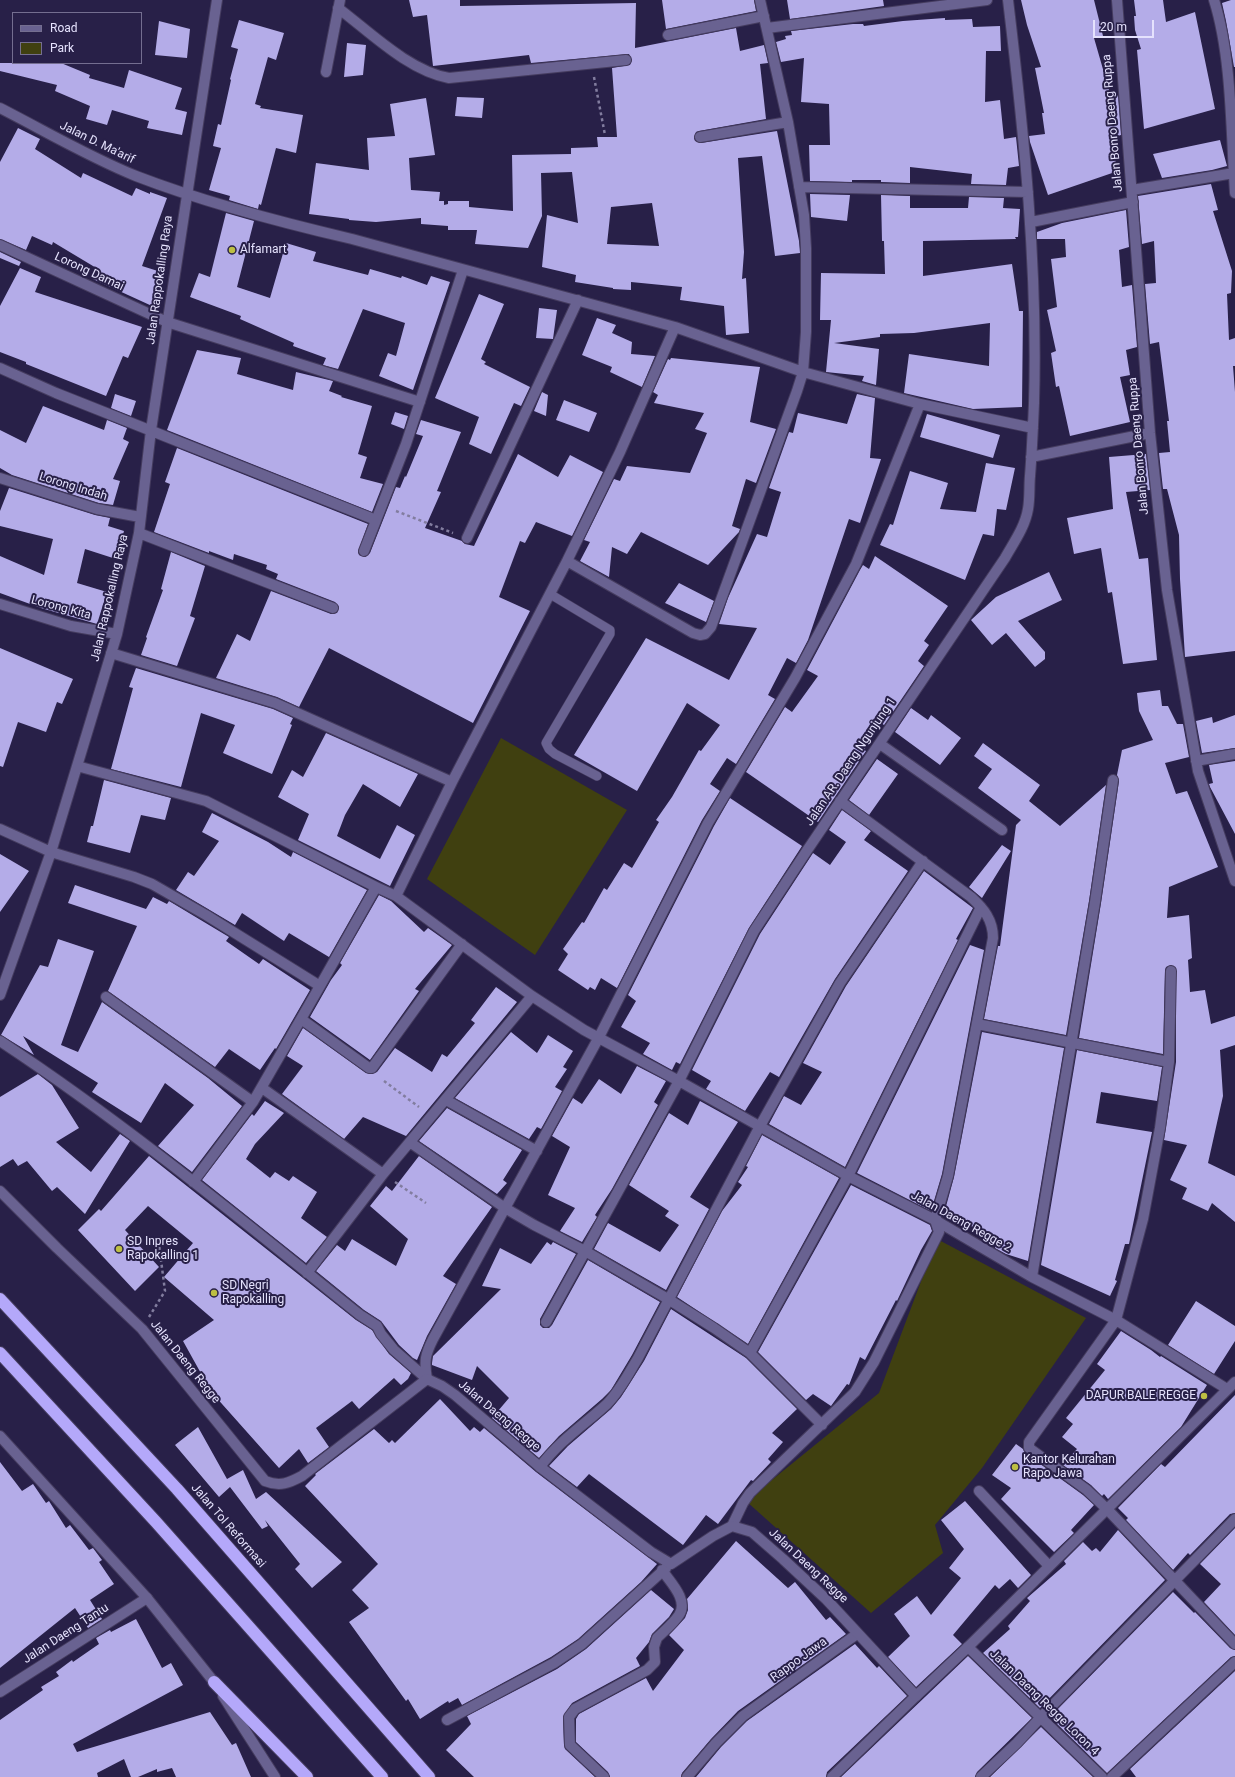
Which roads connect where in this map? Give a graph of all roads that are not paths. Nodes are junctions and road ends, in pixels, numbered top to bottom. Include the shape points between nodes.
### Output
1 (217, 0) edge
2 (760, 0) edge
3 (987, 0) edge
4 (1008, 0) edge
5 (1117, 0) edge
6 (1214, 0) edge
7 (339, 4) edge
8 (764, 16) junction
9 (767, 28) junction
10 (668, 35) dead end
11 (626, 60) dead end
12 (326, 72) dead end
13 (0, 108) edge
14 (788, 122) junction
15 (700, 137) dead end
16 (1234, 173) junction
17 (799, 186) junction
18 (1132, 190) junction
19 (1028, 192) junction
20 (1235, 193) edge
21 (186, 194) junction
22 (1133, 202) junction
23 (1031, 222) junction
24 (0, 244) edge
25 (463, 270) junction
26 (578, 300) junction
27 (167, 322) junction
28 (675, 327) junction
29 (0, 368) edge
30 (803, 372) junction
31 (420, 402) junction
32 (920, 404) junction
33 (1033, 428) junction
34 (151, 430) junction
35 (1150, 433) junction
36 (1031, 456) junction
37 (0, 478) edge
38 (140, 517) junction
39 (376, 520) junction
40 (139, 533) junction
41 (467, 538) road end
42 (364, 551) dead end
43 (567, 561) junction
44 (550, 594) junction
45 (0, 604) edge
46 (333, 608) dead end
47 (117, 634) junction
48 (111, 653) junction
49 (880, 744) junction
50 (1235, 754) edge
51 (1196, 761) junction
52 (77, 766) junction
53 (597, 776) dead end
54 (1114, 780) dead end
55 (452, 782) junction
56 (840, 801) junction
57 (0, 829) edge
58 (1002, 830) dead end
59 (51, 852) junction
60 (923, 861) junction
61 (1235, 881) edge
62 (376, 887) junction
63 (396, 896) junction
64 (981, 907) junction
65 (462, 944) junction
66 (1171, 971) dead end
67 (320, 986) junction
68 (0, 994) edge
69 (532, 996) junction
70 (106, 997) dead end
71 (301, 1019) junction
72 (977, 1024) junction
73 (598, 1040) junction
74 (0, 1041) edge
75 (1071, 1043) junction
76 (1169, 1062) junction
77 (679, 1081) junction
78 (262, 1088) junction
79 (446, 1100) junction
80 (253, 1102) junction
81 (760, 1126) junction
82 (410, 1143) junction
83 (537, 1151) junction
84 (384, 1174) junction
85 (848, 1176) junction
86 (193, 1182) junction
87 (0, 1191) edge
88 (505, 1208) junction
89 (935, 1220) junction
90 (585, 1251) junction
91 (307, 1273) junction
92 (1032, 1277) junction
93 (0, 1299) edge
94 (668, 1299) junction
95 (1116, 1320) junction
96 (546, 1322) dead end
97 (0, 1353) edge
98 (750, 1353) junction
99 (426, 1379) junction
100 (1235, 1382) edge
101 (1227, 1389) junction
102 (822, 1425) junction
103 (0, 1436) edge
104 (540, 1467) junction
105 (979, 1491) dead end
106 (1107, 1509) junction
107 (1235, 1518) edge
108 (732, 1526) junction
109 (671, 1564) junction
110 (1049, 1566) junction
111 (662, 1570) junction
112 (1174, 1580) junction
113 (147, 1598) junction
114 (857, 1634) junction
115 (1235, 1644) edge
116 (968, 1647) junction
117 (1235, 1662) edge
118 (214, 1682) junction
119 (0, 1692) edge
120 (916, 1696) junction
121 (1040, 1717) junction
122 (447, 1720) dead end
123 (275, 1777) edge
124 (307, 1777) edge
125 (382, 1777) edge
126 (429, 1777) edge
127 (604, 1777) edge
128 (687, 1777) edge
129 (832, 1777) edge
130 (981, 1777) edge
131 (1102, 1777) edge
132 (1112, 1777) edge

1 - 21 street, Jalan Rappokalling Raya
2 - 8 street
3 - 9 street
4 - 19 street, Jalan AR. Daeng Ngunjung 1
5 - 18 street, Jalan Bonro Daeng Ruppa
6 - 16 street via 1227,76
7 - 11 street via 409,63 436,76 449,78
7 - 12 street
8 - 9 street
8 - 10 street
9 - 14 street
13 - 21 street, Jalan D. Ma'arif via 135,175
14 - 15 street
14 - 17 street
16 - 18 street
16 - 20 street
17 - 19 street
17 - 30 street via 806,248 806,332
18 - 22 street, Jalan Bonro Daeng Ruppa
19 - 23 street, Jalan AR. Daeng Ngunjung 1
21 - 25 street, Jalan D. Ma'arif
21 - 27 street, Jalan Rappokalling Raya
22 - 23 street
22 - 35 street, Jalan Bonro Daeng Ruppa
23 - 33 street, Jalan AR. Daeng Ngunjung 1 via 1035,321
24 - 27 street, Lorong Damai
25 - 26 street, Jalan D. Ma'arif
25 - 31 street
26 - 28 street, Jalan D. Ma'arif
26 - 41 street
27 - 31 street, Lorong Damai
27 - 34 street, Jalan Rappokalling Raya
28 - 30 street, Jalan D. Ma'arif
28 - 43 street via 620,452
29 - 34 street
30 - 32 street, Jalan D. Ma'arif
30 - 43 street via 727,587 711,627 705,634 693,633
31 - 39 street
32 - 33 street, Jalan D. Ma'arif
32 - 73 street via 856,564 794,678 708,823
33 - 36 street, Jalan AR. Daeng Ngunjung 1
34 - 38 street, Jalan Rappokalling Raya
34 - 39 street
35 - 36 street
35 - 51 street, Jalan Bonro Daeng Ruppa via 1167,590
36 - 49 street, Jalan AR. Daeng Ngunjung 1 via 1028,509 1016,540
37 - 38 street, Lorong Indah via 97,509
38 - 40 street, Jalan Rappokalling Raya
39 - 42 street
40 - 46 street
40 - 47 street, Jalan Rappokalling Raya
43 - 44 street
44 - 53 lane via 610,630 546,743 555,754
44 - 55 street
45 - 47 street, Lorong Kita via 71,626
47 - 48 street, Jalan Rappokalling Raya
48 - 52 street, Jalan Rappokalling Raya
48 - 55 street via 275,703
49 - 56 street, Jalan AR. Daeng Ngunjung 1
49 - 58 street
50 - 51 street
51 - 61 street, Jalan Bonro Daeng Ruppa
52 - 59 street, Jalan Rappokalling Raya
52 - 62 street, Jalan Daeng Regge 2 via 206,801
54 - 75 street
55 - 63 street
56 - 60 street
56 - 77 street, Jalan AR. Daeng Ngunjung 1 via 746,946
57 - 59 street
59 - 67 street via 152,884
59 - 68 street, Jalan Rappokalling Raya
60 - 64 street
60 - 81 street via 840,983
62 - 63 street, Jalan Daeng Regge 2
62 - 67 street
63 - 65 street, Jalan Daeng Regge 2
64 - 72 street via 993,927 993,938
64 - 85 street
65 - 69 street, Jalan Daeng Regge 2
65 - 71 street via 372,1068
66 - 76 street
67 - 71 street
69 - 73 street, Jalan Daeng Regge 2
69 - 79 street
70 - 80 street
71 - 78 street
72 - 75 street
72 - 89 street via 948,1176
73 - 77 street, Jalan Daeng Regge 2
73 - 83 street
74 - 86 street via 62,1082
75 - 76 street
75 - 92 street
76 - 95 street via 1143,1219
77 - 81 street, Jalan Daeng Regge 2
77 - 90 street, Jalan AR. Daeng Ngunjung 1
78 - 80 street
78 - 84 street
79 - 82 street
79 - 83 street
80 - 86 street
81 - 85 street, Jalan Daeng Regge 2
81 - 94 street
82 - 84 street
82 - 88 street
83 - 88 street
84 - 91 street
85 - 89 street, Jalan Daeng Regge 2
85 - 98 street
86 - 91 street
87 - 99 street, Jalan Daeng Regge via 142,1329 266,1481 280,1485 302,1476
88 - 90 street
88 - 99 street via 426,1352
89 - 92 street, Jalan Daeng Regge 2
89 - 102 street via 939,1232 874,1362 855,1392
90 - 94 street
90 - 96 street, Jalan AR. Daeng Ngunjung 1
91 - 99 street via 377,1326 394,1350
92 - 95 street, Jalan Daeng Regge 2
93 - 126 highway, Jalan Tol Reformasi via 177,1489
94 - 98 street
94 - 104 street via 638,1358 613,1397 557,1446
95 - 101 street, Jalan Daeng Regge 2
95 - 106 street via 1029,1442 1029,1448 1087,1490
97 - 125 highway via 156,1522
98 - 102 street
99 - 104 street, Jalan Daeng Regge via 455,1395
100 - 101 street
101 - 106 street
102 - 108 street via 750,1493
103 - 113 street
104 - 109 street, Jalan Daeng Regge via 651,1552
105 - 110 street
106 - 110 street
106 - 112 street
107 - 112 street
108 - 109 street
108 - 114 street, Jalan Daeng Regge via 752,1532 826,1599
109 - 111 street
110 - 116 street
111 - 122 street via 582,1644 554,1663
111 - 127 street via 682,1604 679,1615 657,1638 654,1647 655,1662 647,1670 575,1709 569,1717 570,1745
112 - 115 street
112 - 121 street
113 - 118 street
113 - 119 street, Jalan Daeng Tantu
114 - 120 street, Jalan Daeng Regge
114 - 128 street, Rappo Jawa via 743,1716
116 - 120 street
116 - 121 street, Jalan Daeng Regge Loron 4
117 - 132 street
118 - 123 street
118 - 124 highway
120 - 129 street
121 - 130 street
121 - 131 street, Jalan Daeng Regge Loron 4

